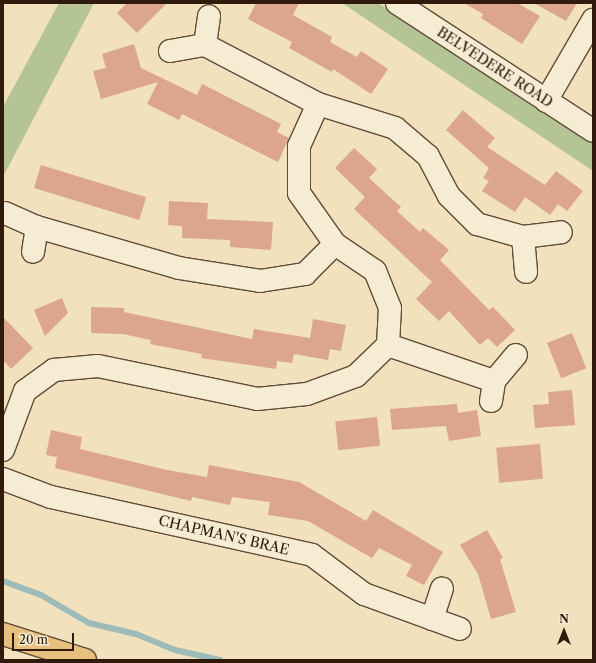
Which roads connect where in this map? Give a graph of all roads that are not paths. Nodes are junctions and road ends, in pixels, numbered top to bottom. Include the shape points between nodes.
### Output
1 (397, 3) edge
2 (209, 16) dead end
3 (593, 20) edge
4 (205, 45) junction
5 (170, 51) dead end
6 (546, 101) junction
7 (318, 104) junction
8 (593, 131) edge
9 (5, 213) dead end
10 (38, 227) junction
11 (561, 232) dead end
12 (523, 237) junction
13 (335, 244) junction
14 (33, 252) dead end
15 (526, 272) dead end
16 (388, 346) junction
17 (516, 355) dead end
18 (3, 450) edge
19 (3, 479) edge
20 (442, 589) dead end
21 (432, 619) junction
22 (460, 629) dead end
23 (3, 634) edge
24 (85, 660) edge

1 - 6 street, BELVEDERE ROAD
2 - 4 street
3 - 6 street
4 - 5 street
4 - 7 street
6 - 8 street, BELVEDERE ROAD
7 - 12 street via 395,128 428,156 449,196 477,224
7 - 13 street via 299,146 299,193
9 - 10 street
10 - 13 street via 179,268 260,281 305,274
10 - 14 street
11 - 12 street
12 - 15 street
13 - 16 street via 375,271 390,308
16 - 17 street via 492,391
16 - 18 street via 356,376 306,394 257,399 98,366 54,370 26,391
19 - 21 street, CHAPMAN'S BRAE via 51,496 312,555 364,594
20 - 21 street
21 - 22 street, CHAPMAN'S BRAE
23 - 24 main road

